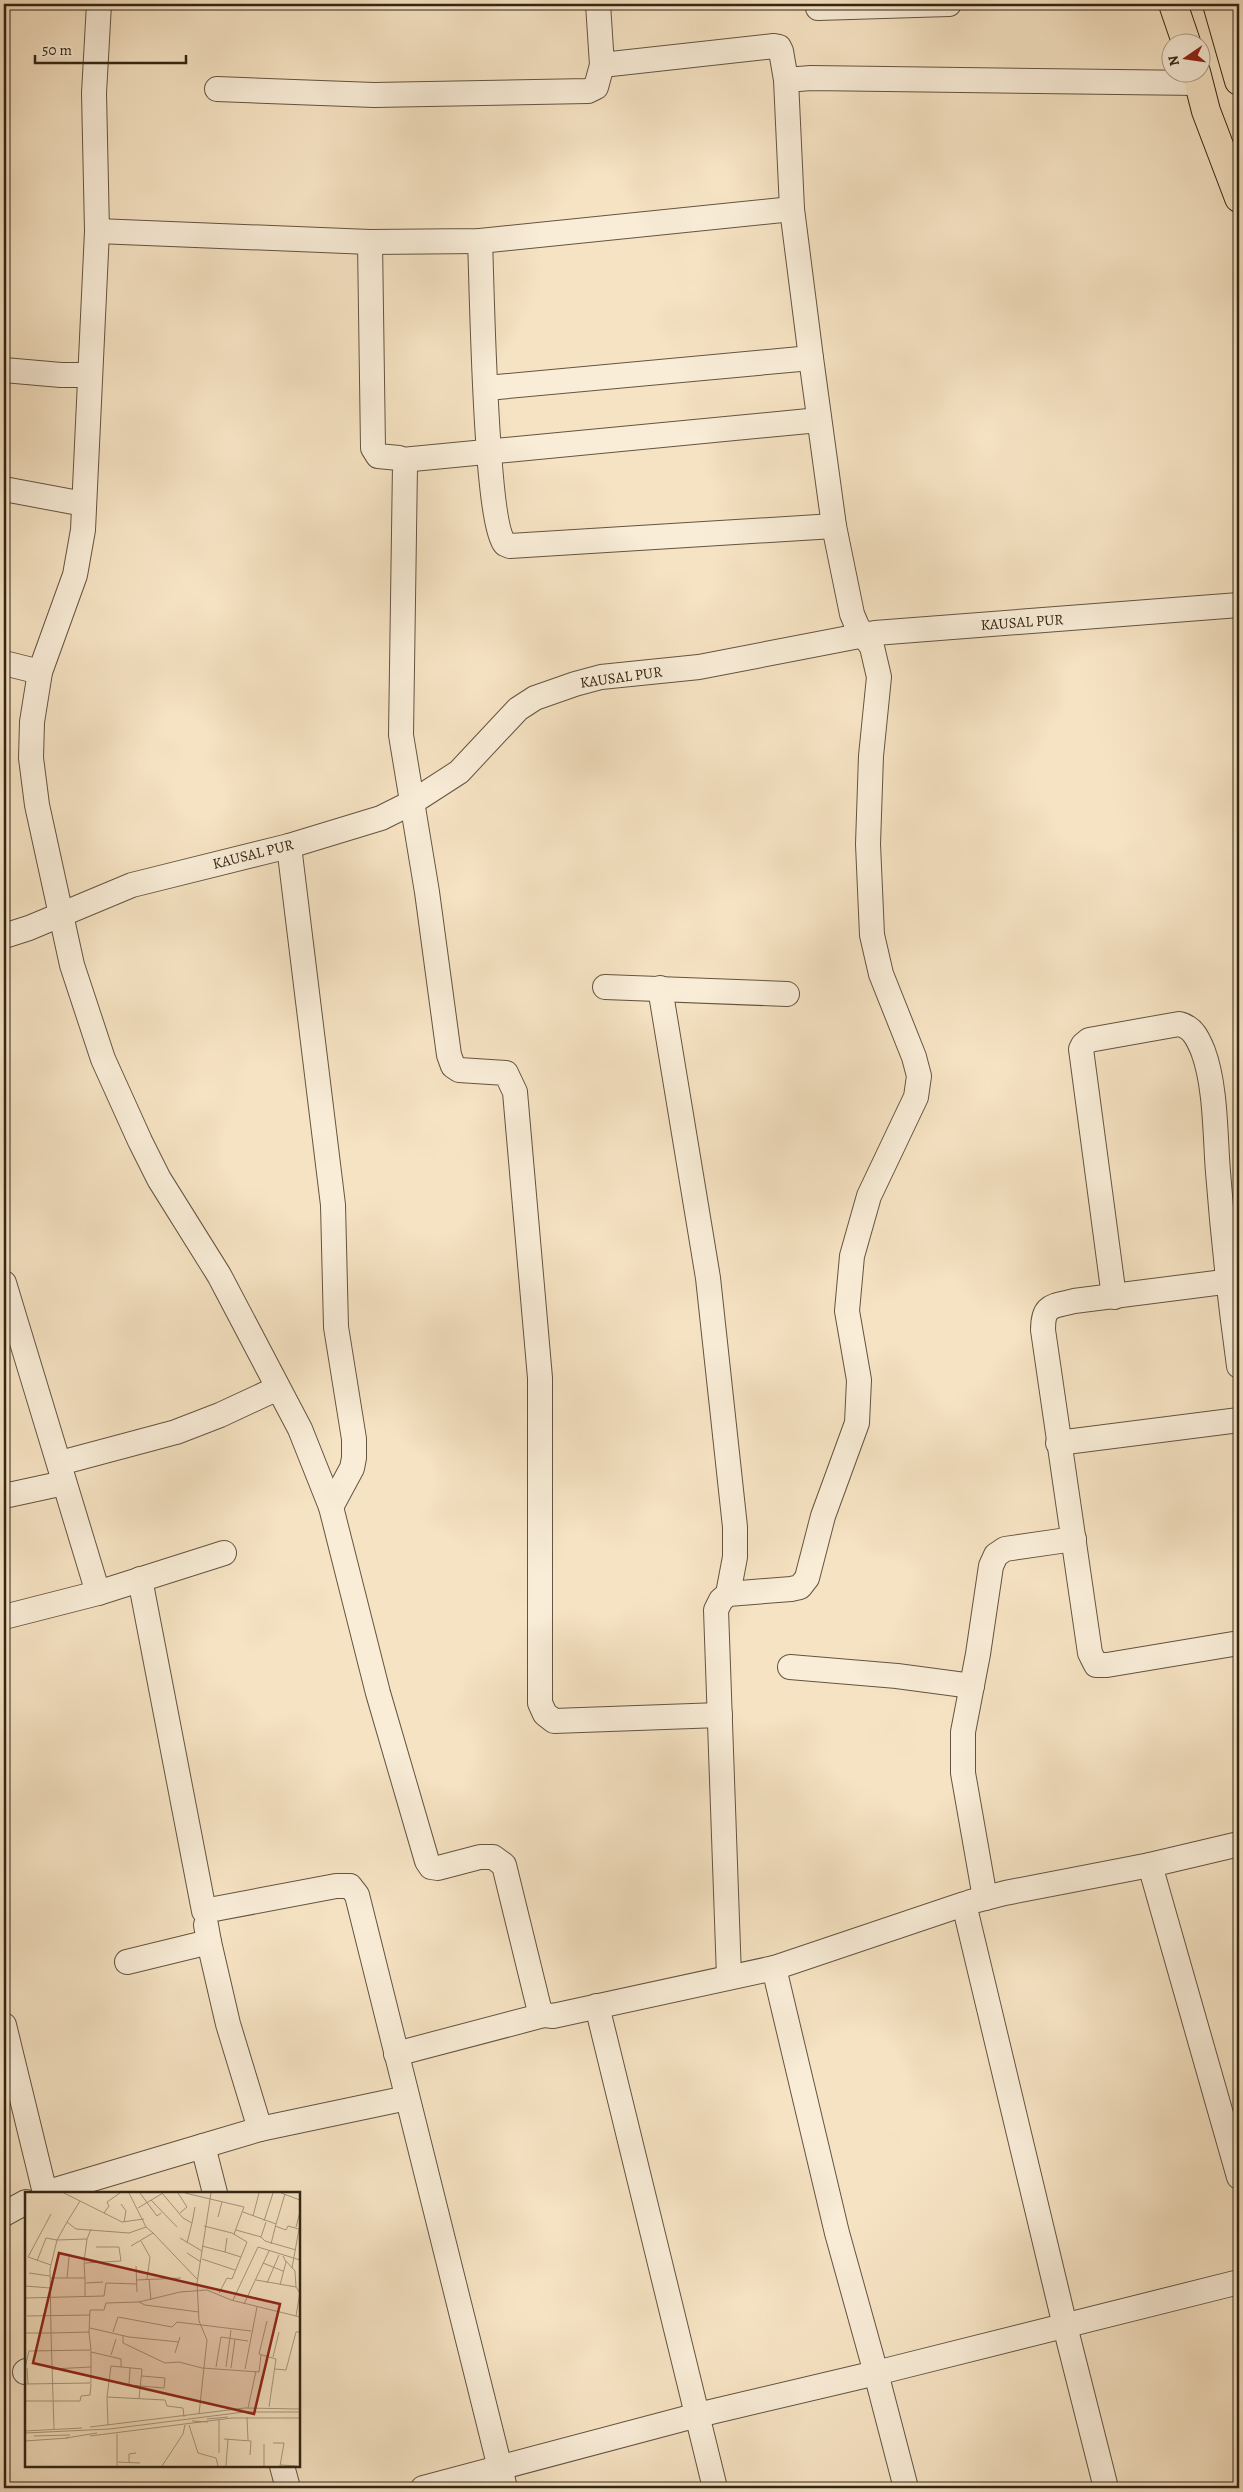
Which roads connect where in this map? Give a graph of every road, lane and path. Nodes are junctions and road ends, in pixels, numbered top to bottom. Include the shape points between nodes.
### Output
1 (99, 4) edge
2 (598, 4) edge
3 (949, 4) edge
4 (1174, 4) edge
5 (1217, 4) edge
6 (818, 8) dead end
7 (1183, 32) edge
8 (602, 65) junction
9 (1160, 78) edge
10 (786, 80) junction
11 (1239, 81) edge
12 (1199, 82) edge
13 (217, 89) dead end
14 (1239, 198) edge
15 (792, 209) junction
16 (97, 231) junction
17 (480, 241) junction
18 (370, 242) junction
19 (810, 358) junction
20 (4, 370) edge
21 (90, 375) junction
22 (487, 388) junction
23 (819, 420) junction
24 (489, 452) junction
25 (402, 460) junction
26 (4, 489) edge
27 (84, 504) junction
28 (834, 526) junction
29 (1239, 605) edge
30 (862, 635) junction
31 (4, 663) edge
32 (40, 672) junction
33 (411, 803) junction
34 (289, 846) junction
35 (60, 916) junction
36 (4, 936) edge
37 (605, 987) dead end
38 (660, 988) junction
39 (787, 994) dead end
40 (1233, 1281) edge
41 (4, 1283) edge
42 (1114, 1297) junction
43 (1239, 1366) edge
44 (278, 1388) junction
45 (1239, 1420) edge
46 (1058, 1443) junction
47 (62, 1473) junction
48 (4, 1496) edge
49 (331, 1507) junction
50 (1074, 1539) junction
51 (224, 1553) dead end
52 (140, 1579) junction
53 (98, 1593) junction
54 (728, 1594) junction
55 (4, 1616) edge
56 (1239, 1644) edge
57 (790, 1667) dead end
58 (972, 1686) junction
59 (720, 1715) junction
60 (1239, 1844) edge
61 (1150, 1865) junction
62 (974, 1901) junction
63 (204, 1911) junction
64 (209, 1942) junction
65 (127, 1962) dead end
66 (774, 1968) junction
67 (728, 1977) junction
68 (597, 2006) junction
69 (544, 2015) junction
70 (4, 2025) edge
71 (396, 2054) junction
72 (407, 2098) junction
73 (260, 2129) junction
74 (203, 2146) junction
75 (1239, 2177) edge
76 (44, 2192) edge
77 (47, 2192) edge
78 (215, 2192) edge
79 (25, 2203) edge
80 (4, 2214) edge
81 (1239, 2282) edge
82 (1065, 2326) junction
83 (876, 2373) junction
84 (698, 2415) junction
85 (282, 2467) edge
86 (503, 2478) edge
87 (288, 2488) edge
88 (423, 2488) edge
89 (715, 2488) edge
90 (906, 2488) edge
91 (1106, 2488) edge

1 - 16 street via 94,93
2 - 8 street
3 - 6 street
4 - 7 main road
5 - 11 main road
8 - 10 street via 776,46 781,51
8 - 13 street via 596,87 588,91 374,94
9 - 10 street
10 - 15 street
12 - 14 main road via 1206,111
15 - 17 street
15 - 19 street
16 - 18 street
16 - 21 street
17 - 18 street
17 - 22 street
18 - 25 street via 373,448 381,457
19 - 22 street
19 - 23 street
20 - 21 street
21 - 27 street
22 - 24 street
23 - 24 street
23 - 28 street
24 - 25 street
24 - 28 street via 497,528 502,541 510,546
25 - 33 street via 406,471 400,723
26 - 27 street
27 - 32 street via 77,568
28 - 30 street via 852,614
29 - 30 street, KAUSAL PUR
30 - 33 street, KAUSAL PUR via 699,667 601,677 551,692 518,709 459,772
30 - 54 street via 876,656 879,676 872,736 868,834 872,935 881,974 918,1067 918,1086 916,1097 869,1196 852,1256 847,1311 859,1380 859,1410 823,1516 807,1578 800,1587 791,1589
31 - 32 street
32 - 35 street via 32,722 32,758 37,805
33 - 34 street, KAUSAL PUR via 366,824
33 - 59 street via 428,892 451,1062 458,1070 504,1072 515,1092 540,1378 542,1710 554,1721
34 - 35 street, KAUSAL PUR via 132,885
34 - 49 street via 333,1205 336,1327 354,1438 352,1468
35 - 36 street, KAUSAL PUR
35 - 44 street via 87,1014 120,1100 159,1179 219,1275
37 - 38 street
38 - 39 street
38 - 54 street via 708,1278 736,1527 735,1557
40 - 42 street
40 - 42 street via 1204,1053 1194,1032 1179,1024 1089,1040 1081,1049
40 - 43 street
41 - 47 street
42 - 46 street via 1074,1301 1049,1308 1043,1315 1042,1330
44 - 47 street via 184,1430
44 - 49 street via 300,1429
45 - 46 street
46 - 50 street
47 - 48 street
47 - 53 street
49 - 69 street via 378,1692 427,1860 431,1867 438,1868 480,1857 493,1857 504,1865 539,2008
50 - 56 street via 1090,1653 1096,1665
50 - 58 street via 1005,1549 996,1555 991,1566
51 - 52 street
52 - 53 street
52 - 63 street
53 - 55 street
54 - 59 street via 716,1610
57 - 58 street
58 - 62 street via 963,1732 963,1773
59 - 67 street
60 - 61 street
61 - 62 street
61 - 75 street
62 - 66 street
62 - 82 street
63 - 64 street
63 - 71 street via 350,1886 357,1896
64 - 65 street
64 - 73 street via 228,2024
66 - 67 street
66 - 83 street via 837,2233
67 - 68 street
68 - 69 street
68 - 84 street
69 - 71 street
70 - 76 street
71 - 72 street
72 - 73 street
72 - 86 street
73 - 74 street
74 - 77 street
74 - 78 street
79 - 80 street
81 - 82 street
82 - 83 street
82 - 91 street
83 - 84 street
83 - 90 street
84 - 86 street
84 - 89 street
85 - 87 street
86 - 88 street

